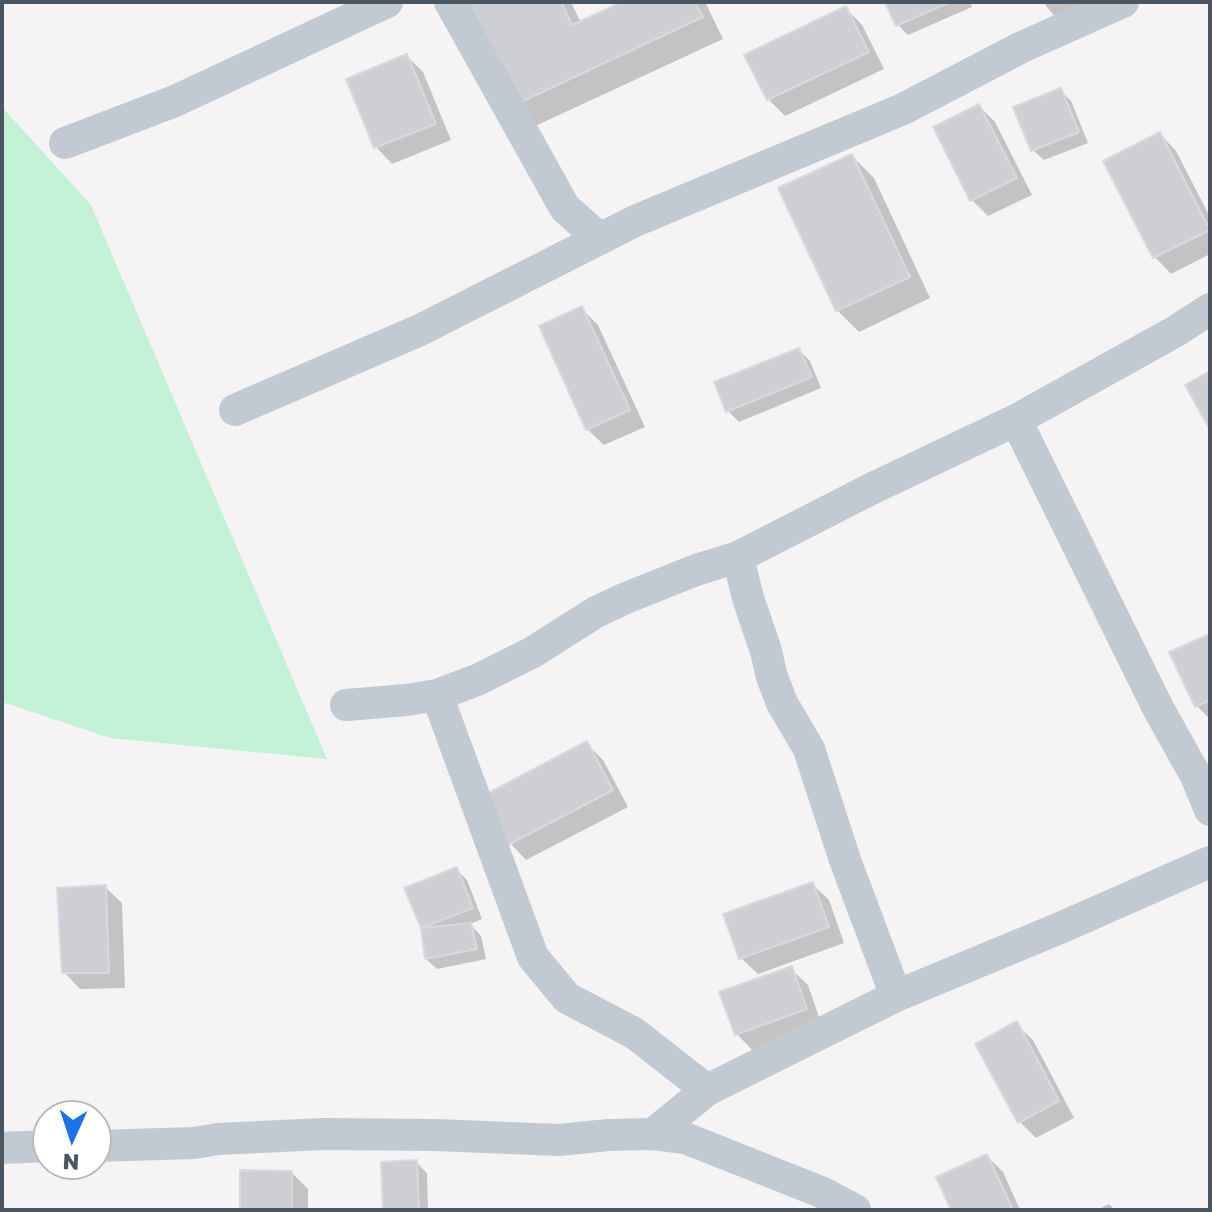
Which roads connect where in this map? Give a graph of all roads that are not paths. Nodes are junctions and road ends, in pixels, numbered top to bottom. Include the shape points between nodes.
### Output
1 (387, 2) edge
2 (450, 2) edge
3 (1123, 2) edge
4 (65, 143) dead end
5 (600, 239) junction
6 (1210, 309) edge
7 (235, 410) dead end
8 (1016, 420) junction
9 (738, 557) junction
10 (437, 695) junction
11 (346, 705) dead end
12 (1210, 810) edge
13 (1210, 862) edge
14 (896, 996) junction
15 (707, 1090) junction
16 (653, 1134) junction
17 (112, 1146) edge
18 (32, 1147) edge
19 (2, 1148) edge
20 (855, 1210) edge

1 - 4 street via 175,101
2 - 5 street via 565,208
3 - 5 street via 903,109
5 - 7 street via 420,330
6 - 8 street
8 - 9 street
8 - 12 street
9 - 10 street via 626,598 533,652
9 - 14 street via 772,677 809,749
10 - 11 street
10 - 15 street via 533,957 567,998 634,1033
13 - 14 street
14 - 15 street
15 - 16 street
16 - 17 street via 559,1140 323,1134
16 - 20 street via 685,1138
18 - 19 street

